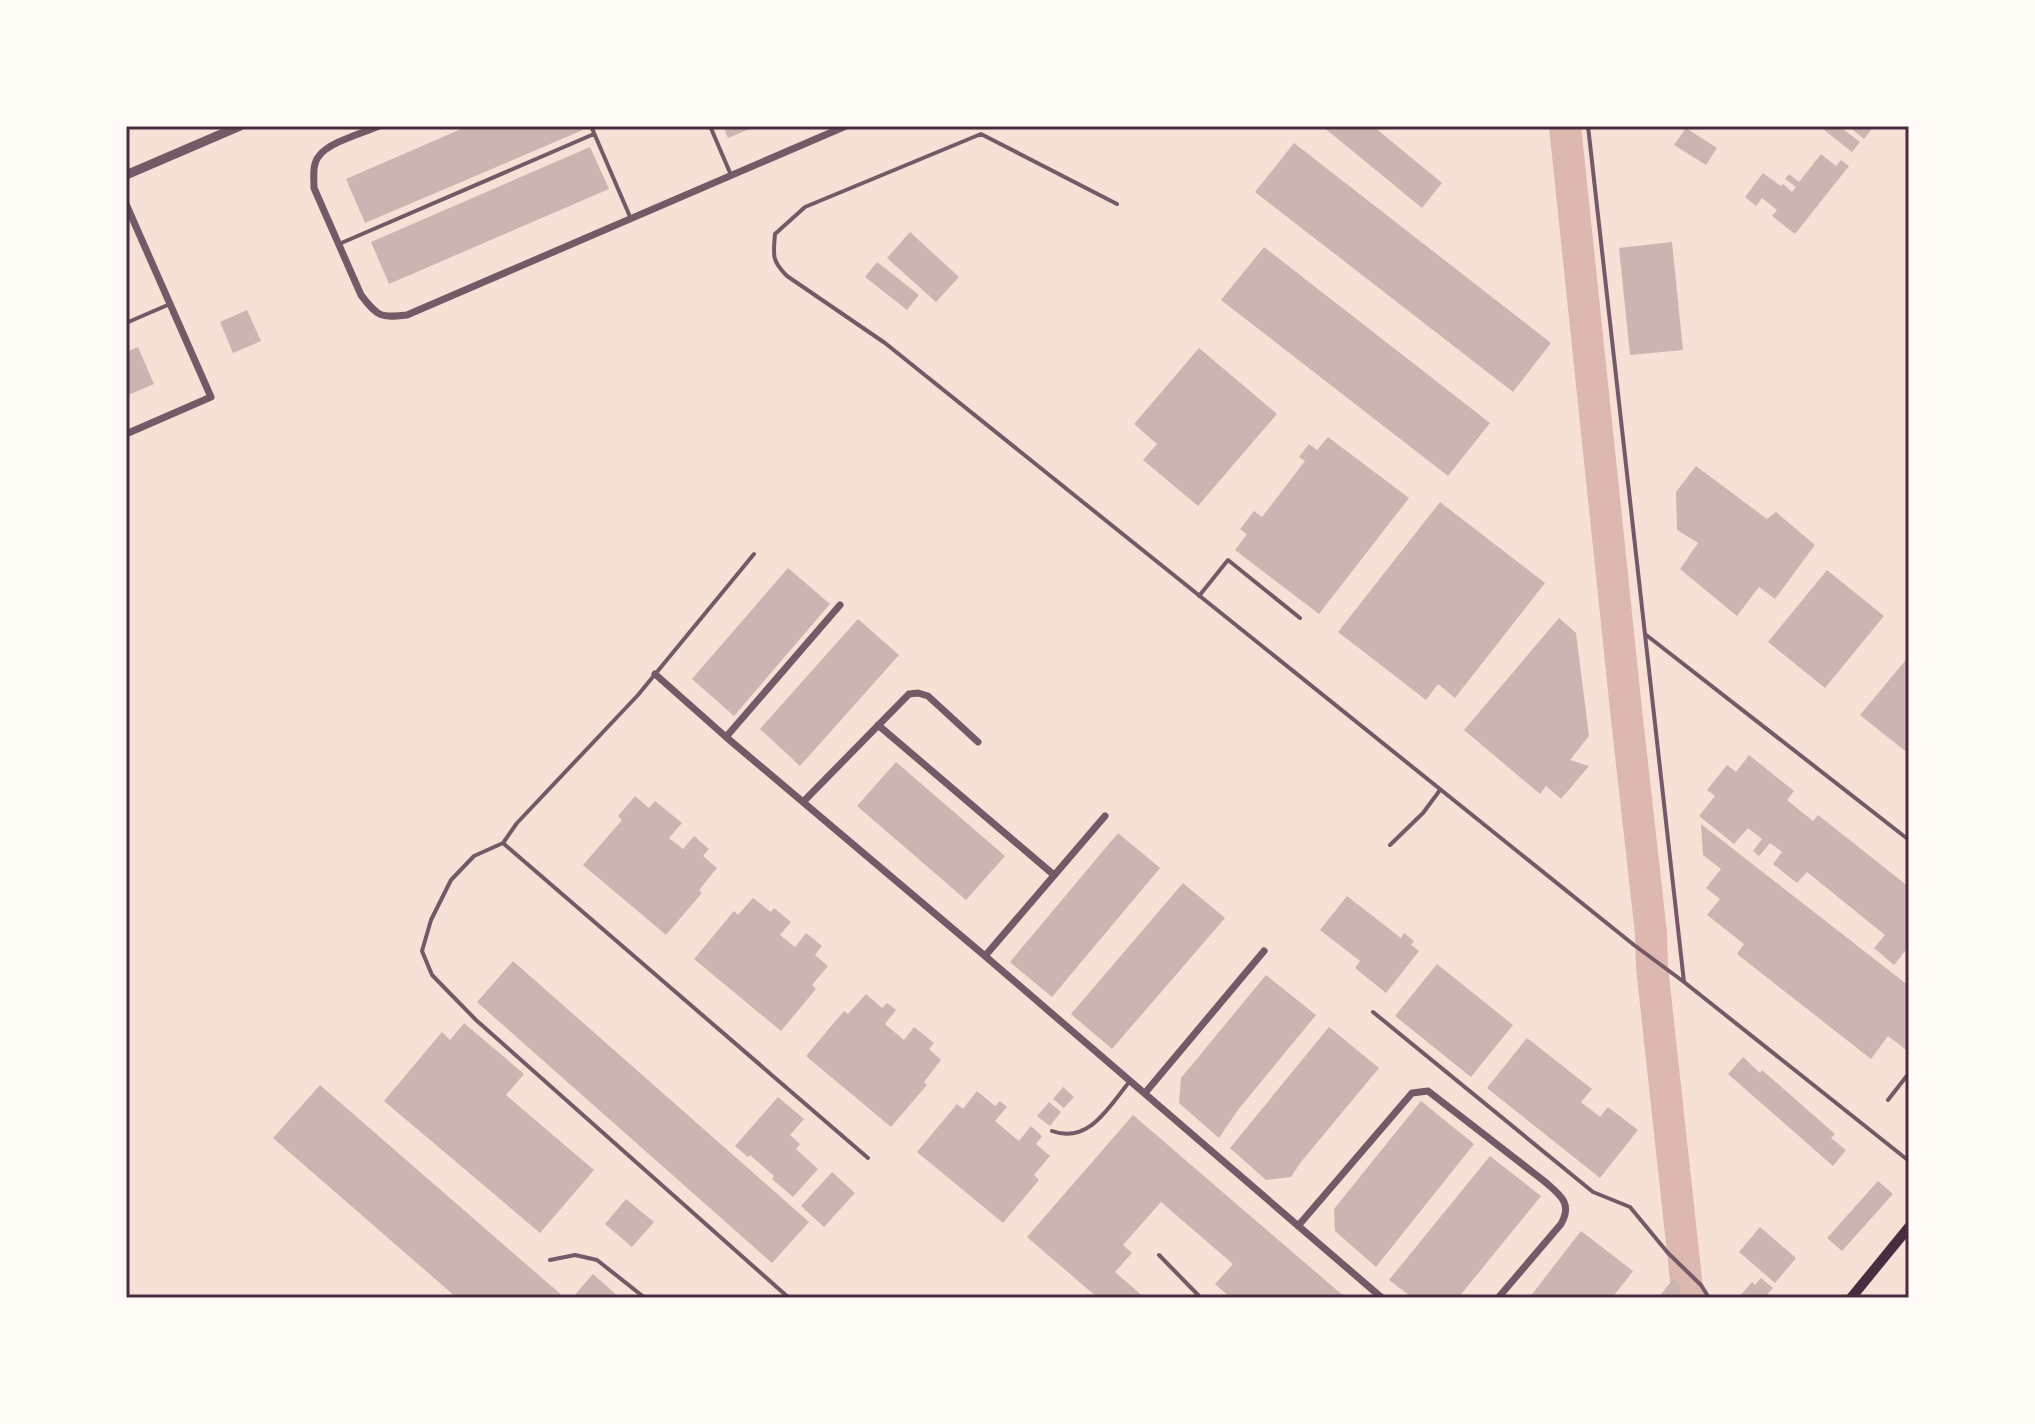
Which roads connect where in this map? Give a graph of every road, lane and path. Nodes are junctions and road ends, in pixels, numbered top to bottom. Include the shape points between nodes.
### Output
1 (240, 126) edge
2 (379, 126) edge
3 (591, 126) edge
4 (710, 126) edge
5 (846, 126) edge
6 (1588, 126) edge
7 (594, 134) junction
8 (126, 175) edge
9 (731, 176) junction
10 (126, 204) edge
11 (1117, 204) dead end
12 (129, 218) edge
13 (631, 219) junction
14 (339, 244) junction
15 (170, 304) junction
16 (126, 323) edge
17 (126, 434) edge
18 (754, 554) dead end
19 (1199, 596) junction
20 (840, 605) dead end
21 (1300, 618) dead end
22 (1645, 634) junction
23 (655, 674) junction
24 (878, 725) junction
25 (726, 737) junction
26 (978, 742) dead end
27 (1440, 790) junction
28 (804, 801) junction
29 (1105, 816) dead end
30 (1909, 840) edge
31 (503, 843) junction
32 (1390, 845) dead end
33 (1054, 875) junction
34 (1264, 951) dead end
35 (985, 956) junction
36 (1684, 982) junction
37 (1373, 1012) dead end
38 (1909, 1073) edge
39 (1130, 1081) junction
40 (1145, 1093) junction
41 (1888, 1100) dead end
42 (1052, 1131) dead end
43 (868, 1158) dead end
44 (1909, 1161) edge
45 (1298, 1226) junction
46 (1909, 1227) edge
47 (1159, 1255) dead end
48 (550, 1260) dead end
49 (645, 1298) edge
50 (789, 1298) edge
51 (1201, 1298) edge
52 (1382, 1298) edge
53 (1498, 1298) edge
54 (1709, 1298) edge
55 (1851, 1298) edge

1 - 8 street
2 - 14 street via 318,157 314,188
3 - 7 lane
4 - 9 lane
5 - 9 street
6 - 22 lane
7 - 13 lane
7 - 14 lane
9 - 13 street
10 - 12 street
11 - 19 lane via 981,134 805,207 775,234 773,255 787,276 885,343
12 - 15 street
13 - 14 street via 407,315 386,317 361,295
15 - 16 lane
15 - 17 street via 211,397
18 - 23 lane
19 - 21 lane via 1228,560
19 - 27 lane
20 - 25 street
22 - 30 lane
22 - 36 lane
23 - 25 street
23 - 31 lane
24 - 26 street via 909,694 918,693 928,696
24 - 28 street
24 - 33 street
25 - 28 street
27 - 32 lane
27 - 36 lane
28 - 35 street
29 - 33 street
31 - 43 lane
31 - 50 lane via 474,856 451,880 422,951 432,975
33 - 35 street
34 - 40 street
35 - 39 street
36 - 44 lane
37 - 54 lane via 1593,1192 1630,1207
38 - 41 lane
39 - 40 street
39 - 42 lane via 1088,1129 1063,1135
40 - 45 street
45 - 52 street
45 - 53 street via 1412,1093 1428,1091 1544,1181 1566,1206 1561,1224
46 - 55 main road
47 - 51 lane
48 - 49 lane via 575,1255 597,1260

